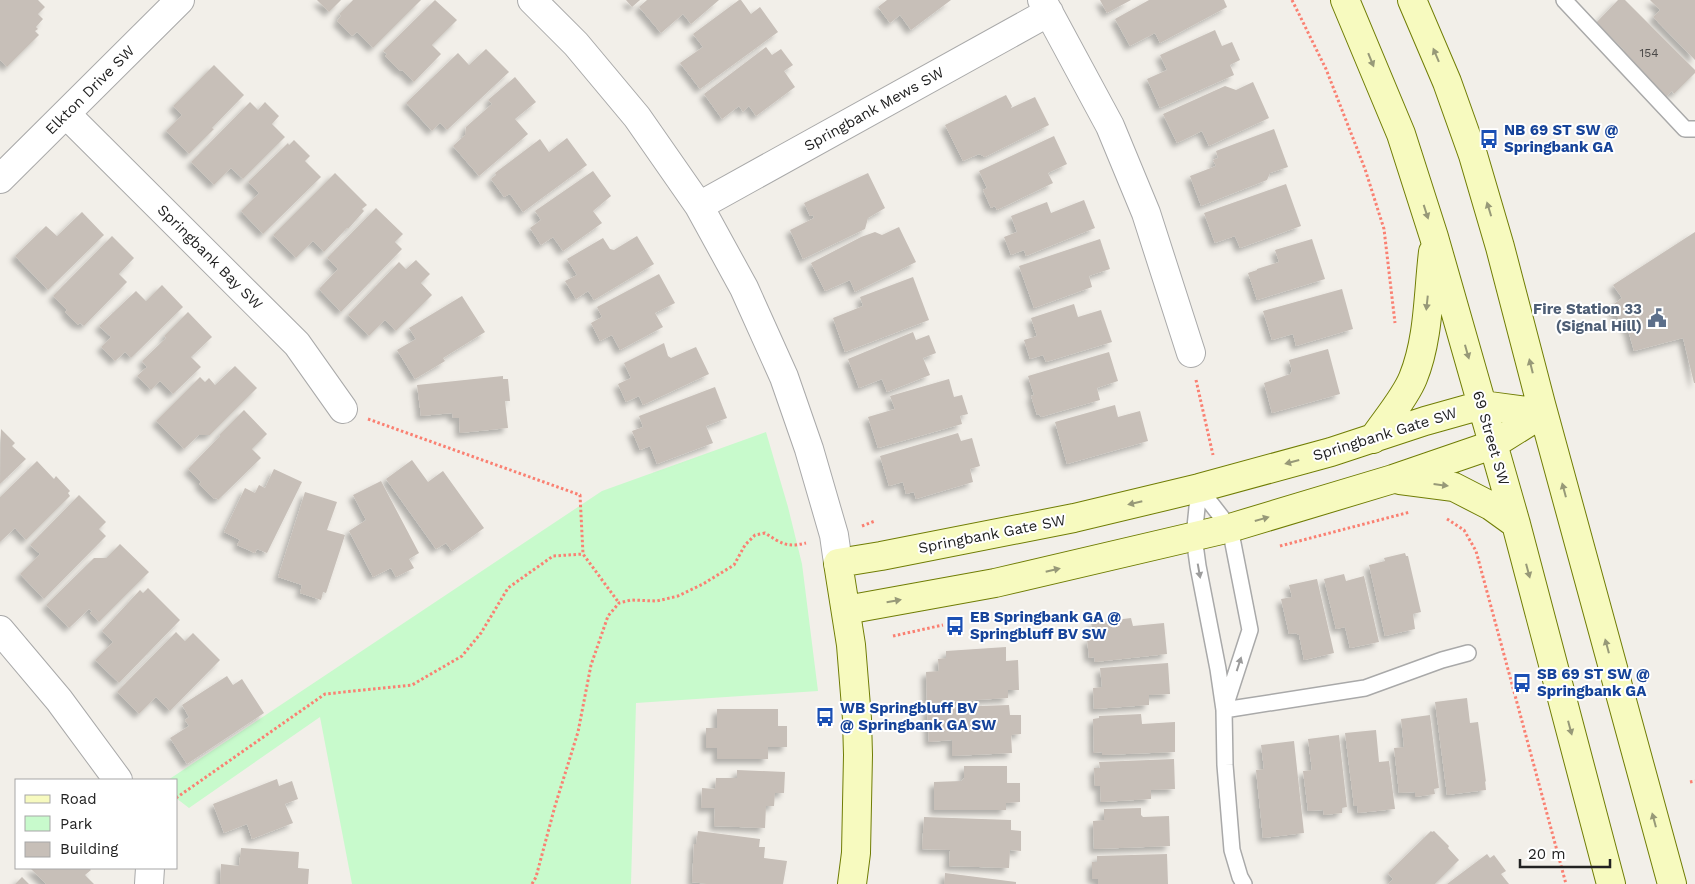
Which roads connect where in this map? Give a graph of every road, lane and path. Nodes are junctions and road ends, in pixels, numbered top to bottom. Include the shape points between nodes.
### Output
1 (180, 0) edge
2 (532, 0) edge
3 (1292, 0) edge
4 (1345, 0) edge
5 (1412, 0) edge
6 (1564, 0) edge
7 (1045, 6) edge
8 (66, 114) junction
9 (1695, 129) edge
10 (0, 179) edge
11 (699, 206) junction
12 (1434, 238) junction
13 (1395, 324) dead end
14 (1191, 353) joint
15 (1482, 405) junction
16 (343, 409) joint
17 (1544, 413) junction
18 (1373, 439) junction
19 (1492, 445) junction
20 (1393, 479) junction
21 (1209, 485) junction
22 (1415, 511) dead end
23 (1441, 516) dead end
24 (875, 521) dead end
25 (1516, 524) junction
26 (1230, 528) junction
27 (834, 535) junction
28 (1194, 537) junction
29 (583, 554) junction
30 (1236, 557) junction
31 (838, 563) junction
32 (619, 602) junction
33 (846, 610) junction
34 (950, 623) dead end
35 (0, 630) edge
36 (893, 636) dead end
37 (1468, 653) dead end
38 (1224, 710) junction
39 (117, 779) edge
40 (1695, 781) edge
41 (1690, 782) dead end
42 (178, 797) edge
43 (150, 869) edge
44 (149, 884) edge
45 (532, 884) edge
46 (852, 884) edge
47 (1244, 884) edge
48 (1566, 884) edge
49 (1611, 884) edge
50 (1672, 884) edge

1 - 8 street, Elkton Drive SW
2 - 11 street via 576,44 637,116
3 - 13 path via 1326,69 1368,178 1384,229
4 -> 12 main road, 69 Street SW via 1401,134
17 -> 5 main road via 1472,155 1447,82
6 - 9 lane via 1685,129
7 - 11 street, Springbank Mews SW
7 - 14 street, Springbank Mews SW via 1110,126 1146,213
8 - 10 street, Elkton Drive SW
8 - 16 street, Springbank Bay SW via 298,344
11 - 27 street via 744,288 784,377
12 -> 15 main road, 69 Street SW
12 -> 18 main road via 1425,326 1413,379
14 - 21 path via 1202,411
15 - 17 main road, Springbank Gate SW
15 - 18 main road, Springbank Gate SW
15 - 19 main road, 69 Street SW
16 - 29 path via 580,495
17 - 19 main road
50 -> 17 main road
18 -> 21 main road, Springbank Gate SW
19 - 20 main road
19 - 25 main road, 69 Street SW
20 -> 25 main road via 1454,487 1491,506
26 -> 20 main road
21 - 26 lane
21 - 28 lane
21 -> 31 main road, Springbank Gate SW via 1074,518
22 - 30 path
23 - 48 path via 1464,530 1476,551
24 - 27 path
25 -> 49 main road, 69 Street SW
26 - 28 main road
26 - 30 lane
27 - 31 street
27 - 32 path via 798,545 784,545 765,533 756,535 734,565 703,584 678,596 657,601
33 -> 28 main road via 996,583
28 -> 38 lane
29 - 32 path
29 - 42 path via 553,556 508,588 481,633 462,656 412,685 325,694
38 -> 30 lane via 1250,630
31 - 33 main road
32 - 45 path via 608,616 594,658 578,732
33 - 46 main road via 858,719 856,853
34 - 36 path
35 - 39 street via 59,700
37 - 38 lane via 1365,688
38 - 47 lane via 1232,850
40 - 41 path
43 - 44 street

